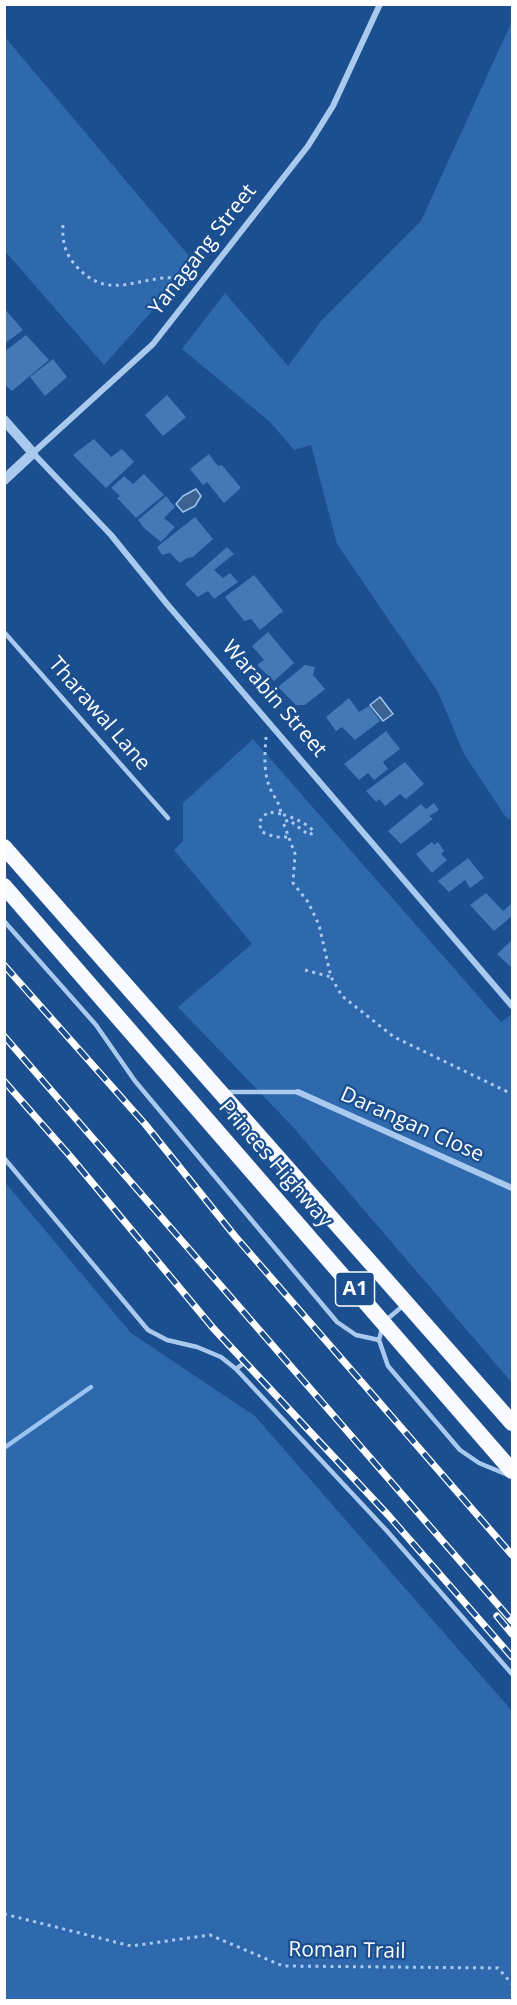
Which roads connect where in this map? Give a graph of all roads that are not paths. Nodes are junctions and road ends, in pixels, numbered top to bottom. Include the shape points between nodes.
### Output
1 (380, 4) edge
2 (4, 420) edge
3 (33, 453) junction
4 (4, 480) edge
5 (4, 632) edge
6 (168, 818) dead end
7 (4, 847) edge
8 (4, 886) edge
9 (4, 921) edge
10 (513, 1006) edge
11 (218, 1092) junction
12 (298, 1092) joint
13 (4, 1158) edge
14 (513, 1188) edge
15 (406, 1304) junction
16 (384, 1322) junction
17 (379, 1340) junction
18 (244, 1363) dead end
19 (236, 1369) junction
20 (513, 1423) edge
21 (513, 1471) edge
22 (513, 1477) edge
23 (513, 1674) edge

1 - 3 street, Yanagang Street via 322,127 204,280 153,344
2 - 3 street, Warabin Street
3 - 4 street, Yanagang Street
3 - 10 street, Warabin Street via 117,542
5 - 6 lane, Tharawal Lane
7 - 11 highway, Princes Highway / A1
8 - 16 highway, Princes Highway / A1
9 - 17 lane via 96,1025 135,1081 337,1322 356,1335
11 - 12 lane
11 - 15 highway, Princes Highway / A1
12 - 14 street, Darangan Close
13 - 19 lane via 148,1330 167,1340 197,1347
15 - 16 lane
15 - 20 highway, Princes Highway / A1
16 - 17 lane
16 - 21 highway, Princes Highway / A1
17 - 22 lane via 388,1366 460,1450
18 - 19 lane
19 - 23 lane

